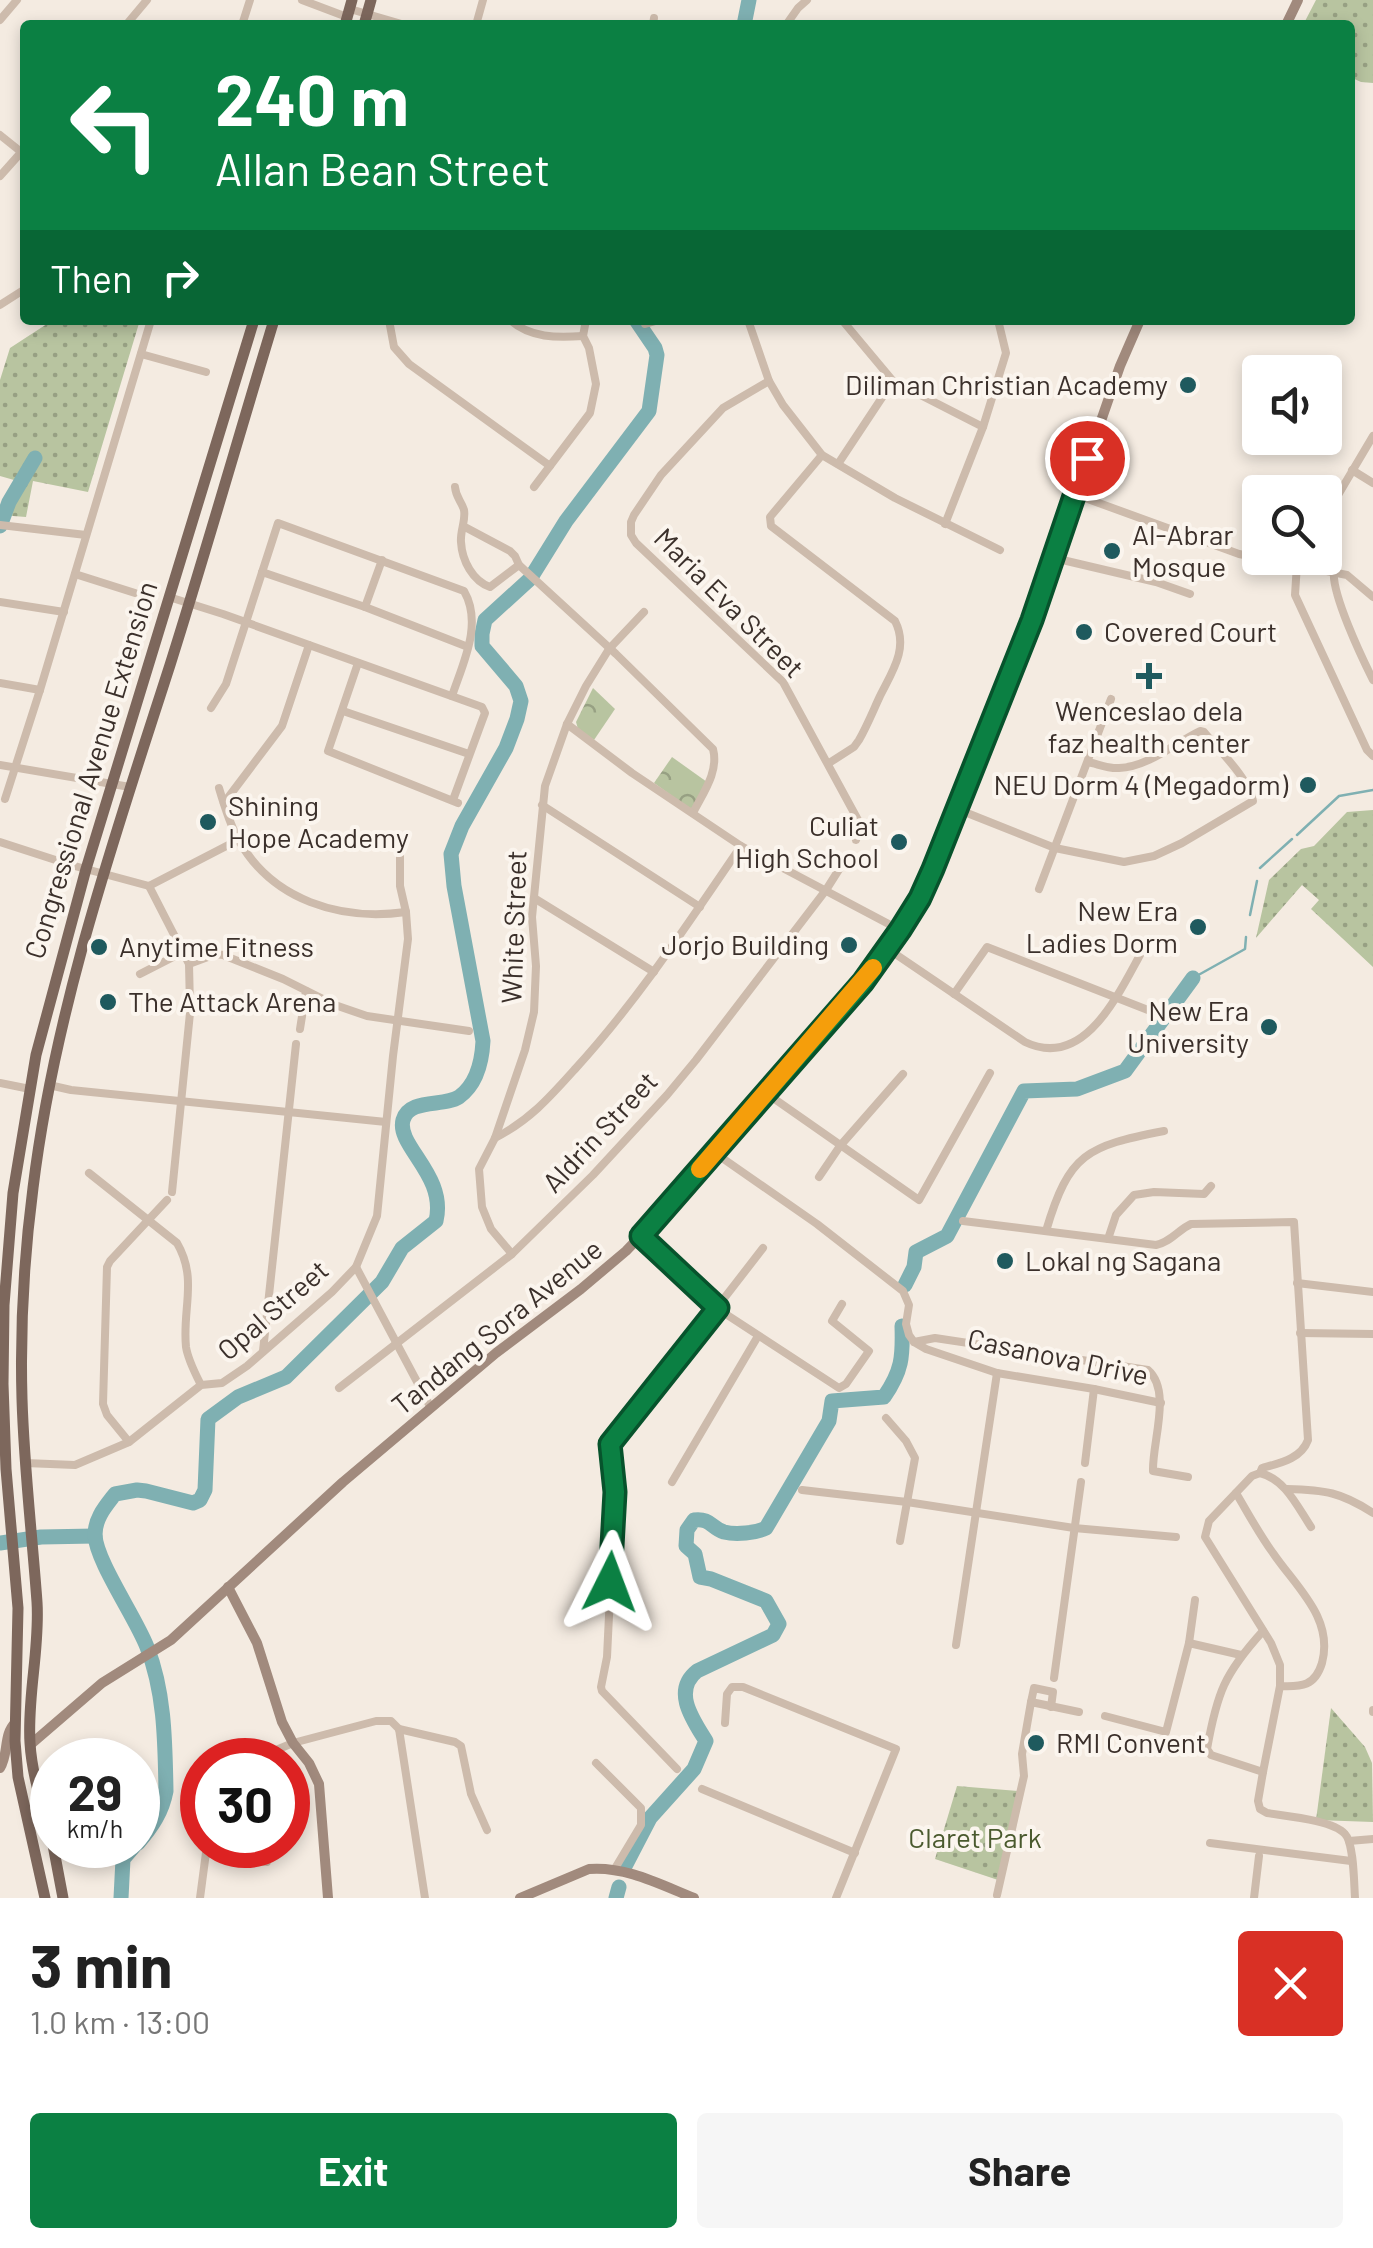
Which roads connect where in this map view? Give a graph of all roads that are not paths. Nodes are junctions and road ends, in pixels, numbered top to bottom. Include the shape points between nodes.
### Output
1 (16, 0) edge
2 (147, 0) edge
3 (302, 0) edge
4 (371, 0) edge
5 (807, 0) edge
6 (348, 9) edge
7 (365, 19) edge
8 (0, 20) edge
9 (130, 20) edge
10 (790, 20) edge
11 (20, 156) edge
12 (0, 176) edge
13 (150, 325) edge
14 (252, 325) edge
15 (272, 325) edge
16 (390, 325) edge
17 (515, 325) edge
18 (585, 325) edge
19 (750, 325) edge
20 (846, 325) edge
21 (999, 325) edge
22 (1138, 325) edge
23 (583, 336) junction
24 (141, 354) junction
25 (206, 372) dead end
26 (769, 381) junction
27 (892, 381) junction
28 (983, 427) junction
29 (1373, 436) edge
30 (822, 455) junction
31 (838, 464) junction
32 (550, 466) junction
33 (1352, 470) junction
34 (1373, 483) edge
35 (1342, 487) edge
36 (456, 488) dead end
37 (534, 488) dead end
38 (1074, 494) junction
39 (945, 524) junction
40 (4, 526) edge
41 (463, 526) junction
42 (86, 536) junction
43 (1000, 550) dead end
44 (1242, 554) edge
45 (1054, 558) junction
46 (382, 560) junction
47 (519, 565) junction
48 (262, 572) junction
49 (1342, 573) edge
50 (74, 574) junction
51 (1297, 575) edge
52 (1334, 575) edge
53 (135, 593) dead end
54 (1190, 594) dead end
55 (169, 597) junction
56 (1373, 598) edge
57 (0, 602) edge
58 (188, 604) junction
59 (366, 607) junction
60 (64, 612) junction
61 (644, 612) dead end
62 (245, 622) junction
63 (308, 645) junction
64 (468, 647) junction
65 (608, 649) junction
66 (358, 663) junction
67 (1373, 680) edge
68 (0, 683) edge
69 (40, 690) junction
70 (452, 696) junction
71 (1110, 699) dead end
72 (211, 708) dead end
73 (342, 711) junction
74 (567, 724) junction
75 (469, 754) junction
76 (1373, 756) edge
77 (1088, 762) junction
78 (828, 763) junction
79 (0, 765) edge
80 (15, 767) junction
81 (111, 782) junction
82 (130, 787) junction
83 (219, 788) dead end
84 (5, 799) dead end
85 (224, 803) junction
86 (542, 804) junction
87 (957, 809) junction
88 (693, 814) junction
89 (238, 840) junction
90 (856, 840) dead end
91 (0, 842) edge
92 (741, 846) junction
93 (1055, 848) junction
94 (400, 854) dead end
95 (845, 860) dead end
96 (86, 869) junction
97 (104, 874) junction
98 (149, 886) junction
99 (1039, 888) dead end
100 (826, 890) junction
101 (534, 898) junction
102 (700, 906) junction
103 (406, 912) junction
104 (900, 930) junction
105 (888, 948) junction
106 (183, 952) junction
107 (1140, 955) dead end
108 (190, 964) junction
109 (654, 972) junction
110 (140, 974) dead end
111 (306, 991) junction
112 (954, 994) junction
113 (1117, 998) junction
114 (1153, 1012) dead end
115 (397, 1020) junction
116 (44, 1022) junction
117 (61, 1026) junction
118 (300, 1029) dead end
119 (469, 1031) dead end
120 (296, 1044) dead end
121 (990, 1073) dead end
122 (903, 1074) dead end
123 (0, 1083) edge
124 (49, 1085) junction
125 (30, 1089) junction
126 (766, 1093) junction
127 (181, 1101) junction
128 (287, 1112) junction
129 (386, 1122) junction
130 (1164, 1130) dead end
131 (495, 1138) junction
132 (840, 1146) junction
133 (714, 1153) junction
134 (89, 1174) dead end
135 (819, 1177) dead end
136 (1211, 1186) dead end
137 (963, 1221) dead end
138 (148, 1222) junction
139 (1046, 1231) junction
140 (641, 1236) junction
141 (1108, 1239) junction
142 (763, 1248) dead end
143 (512, 1254) junction
144 (356, 1268) junction
145 (1297, 1283) junction
146 (1373, 1292) edge
147 (842, 1304) dead end
148 (718, 1308) junction
149 (1300, 1333) junction
150 (1373, 1334) edge
151 (758, 1336) junction
152 (914, 1342) junction
153 (396, 1344) junction
154 (264, 1351) junction
155 (997, 1374) junction
156 (201, 1385) junction
157 (339, 1388) dead end
158 (1094, 1389) junction
159 (1161, 1402) junction
160 (431, 1408) junction
161 (886, 1418) dead end
162 (129, 1442) junction
163 (1085, 1462) dead end
164 (25, 1463) junction
165 (3, 1469) edge
166 (1260, 1473) junction
167 (1188, 1477) dead end
168 (672, 1482) dead end
169 (1081, 1482) dead end
170 (1287, 1489) junction
171 (802, 1490) dead end
172 (1236, 1493) junction
173 (906, 1502) junction
174 (976, 1512) junction
175 (1373, 1513) edge
176 (1311, 1527) dead end
177 (1074, 1528) junction
178 (1176, 1537) dead end
179 (900, 1541) dead end
180 (228, 1587) junction
181 (1195, 1600) dead end
182 (1262, 1631) junction
183 (1189, 1643) junction
184 (956, 1645) dead end
185 (1241, 1655) junction
186 (1054, 1678) dead end
187 (1280, 1686) junction
188 (1031, 1702) junction
189 (1051, 1707) junction
190 (1079, 1712) dead end
191 (1105, 1716) dead end
192 (14, 1723) junction
193 (725, 1724) dead end
194 (400, 1729) junction
195 (30, 1738) edge
196 (37, 1738) edge
197 (290, 1738) edge
198 (310, 1738) edge
199 (596, 1762) dead end
200 (310, 1767) edge
201 (0, 1768) edge
202 (677, 1769) dead end
203 (1262, 1772) junction
204 (18, 1777) junction
205 (702, 1789) dead end
206 (487, 1830) dead end
207 (1348, 1838) junction
208 (1373, 1839) edge
209 (1210, 1843) dead end
210 (855, 1852) junction
211 (1259, 1856) dead end
212 (1351, 1861) junction
213 (57, 1868) edge
214 (204, 1868) edge
215 (614, 1870) junction
216 (997, 1897) edge
217 (45, 1898) edge
218 (63, 1898) edge
219 (200, 1898) edge
220 (328, 1898) edge
221 (424, 1898) edge
222 (520, 1898) edge
223 (694, 1898) edge
224 (836, 1898) edge
225 (1254, 1898) edge
226 (1355, 1898) edge

1 - 8 street
2 - 9 street
3 - 6 street
4 - 7 main road
5 - 10 street
6 - 7 street
11 - 12 street
13 - 24 street
14 - 55 main road, Congressional Avenue Extension
15 - 58 main road, Congressional Avenue Extension
16 - 32 street via 394,347 409,364
17 - 23 street via 538,335
18 - 23 street
19 - 26 street
20 - 27 street
21 - 28 street via 1006,353
22 - 38 main road, Tandang Sora Avenue
23 - 32 street via 595,376 593,406
24 - 25 street
24 - 42 street
26 - 30 street
26 - 78 street, Maria Eva Street via 726,404 661,476 634,515 632,535 783,682
27 - 28 street
27 - 31 street
28 - 39 street
29 - 33 street
30 - 31 street
30 - 78 street via 770,516 771,526 900,630 897,663 859,740
31 - 39 street
32 - 37 street
33 - 34 street
33 - 35 street
36 - 41 street
38 - 44 street
38 - 45 main road, Tandang Sora Avenue
39 - 43 street
40 - 42 street
41 - 47 street via 510,551
41 - 47 street via 467,565 484,585 493,586
42 - 50 street
45 - 54 street
45 - 87 main road, Tandang Sora Avenue
46 - 48 street via 278,522
46 - 59 street
46 - 64 street via 464,591 473,612
47 - 65 street
48 - 59 street
48 - 62 street
49 - 56 street
50 - 53 street
50 - 60 street
51 - 76 street via 1295,595
52 - 67 street
55 - 58 street
55 - 81 main road, Congressional Avenue Extension
57 - 60 street
58 - 62 street
58 - 82 main road, Congressional Avenue Extension
59 - 64 street
60 - 69 street
61 - 65 street, White Street
62 - 63 street
62 - 72 street via 226,684
63 - 66 street
63 - 85 street via 282,726
64 - 70 street
65 - 74 street, White Street
65 - 88 street via 713,748 713,772
66 - 70 street
66 - 73 street
68 - 69 street
69 - 80 street
70 - 75 street via 484,713
71 - 77 street
73 - 75 street
73 - 75 street via 328,751 455,802
74 - 86 street, White Street
74 - 88 street
77 - 93 street
77 - 93 street via 1130,767 1204,732 1253,794 1252,802 1154,856 1124,862
78 - 90 street, Maria Eva Street via 858,820
79 - 80 street
80 - 81 street
80 - 84 street
81 - 82 street
81 - 96 main road, Congressional Avenue Extension
82 - 97 main road, Congressional Avenue Extension
83 - 85 street
85 - 89 street
86 - 101 street, White Street
86 - 102 street
87 - 93 street
87 - 104 main road, Tandang Sora Avenue
88 - 92 street
89 - 98 street
89 - 103 street via 270,877 310,903 357,915
91 - 96 street
92 - 100 street
92 - 102 street
93 - 99 street
94 - 103 street, Opal Street
95 - 100 street, Aldrin Street
96 - 97 street
96 - 116 main road, Congressional Avenue Extension
97 - 98 street
97 - 117 main road, Congressional Avenue Extension
98 - 106 street
100 - 104 street
100 - 143 street, Aldrin Street via 668,1095
101 - 109 street
101 - 131 street, White Street via 534,1012
102 - 109 street
103 - 115 street, Opal Street
104 - 105 main road, Tandang Sora Avenue
105 - 112 street
105 - 126 main road, Tandang Sora Avenue
106 - 108 street
106 - 110 street
107 - 113 street
108 - 111 street via 222,955
108 - 127 street
109 - 131 street via 545,1103
111 - 115 street via 367,1016
111 - 118 street
112 - 113 street via 987,947
112 - 113 street via 1040,1049 1070,1046
113 - 114 street
115 - 119 street
115 - 129 street, Opal Street
116 - 117 main road
116 - 125 main road, Congressional Avenue Extension
117 - 124 main road, Congressional Avenue Extension
120 - 128 street
121 - 132 street via 920,1200
122 - 132 street
123 - 125 street
124 - 127 street
124 - 164 main road, Congressional Avenue Extension via 26,1264
125 - 165 main road, Congressional Avenue Extension via 8,1247
126 - 132 street
126 - 133 main road, Tandang Sora Avenue
127 - 128 street
127 - 138 street via 170,1196
128 - 129 street
128 - 154 street
129 - 144 street, Opal Street via 377,1216
130 - 139 street via 1098,1148 1071,1169
131 - 143 street, White Street via 479,1169 482,1207
132 - 135 street
133 - 140 main road, Tandang Sora Avenue
133 - 152 street via 903,1291
134 - 138 street
136 - 141 street via 1202,1194 1134,1195
137 - 139 street
138 - 156 street via 177,1243 186,1259 186,1342
138 - 162 street via 107,1267 103,1404
139 - 141 street
140 - 148 street
140 - 160 main road, Tandang Sora Avenue
141 - 145 street via 1156,1246 1192,1224 1294,1222
142 - 148 street
143 - 153 street, Aldrin Street
144 - 153 street
144 - 154 street, Opal Street
145 - 146 street
145 - 149 street
147 - 151 street via 832,1321 869,1351 839,1388
148 - 151 street
148 - 202 street via 610,1444 615,1492 602,1691
149 - 150 street
149 - 166 street via 1308,1397 1304,1448
151 - 168 street
152 - 155 street, Casanova Drive
152 - 159 street, Casanova Drive via 935,1338 1148,1370
153 - 157 street, Aldrin Street
153 - 160 street
154 - 156 street, Opal Street via 222,1382
155 - 158 street, Casanova Drive
155 - 174 street
156 - 162 street, Opal Street
158 - 159 street, Casanova Drive
158 - 163 street
159 - 167 street via 1153,1471
160 - 180 main road, Tandang Sora Avenue
161 - 173 street via 916,1458
162 - 164 street, Opal Street via 75,1465
164 - 195 main road, Congressional Avenue Extension via 37,1635
165 - 192 main road, Congressional Avenue Extension via 18,1630
166 - 170 street
166 - 172 street
169 - 177 street
170 - 175 street via 1347,1496
170 - 176 street
171 - 173 street
172 - 182 street via 1209,1521 1205,1537
172 - 187 street via 1324,1631 1317,1676 1302,1686
173 - 174 street
173 - 179 street
174 - 177 street
174 - 184 street
177 - 178 street
177 - 186 street
180 - 196 main road, Tandang Sora Avenue via 167,1642 89,1693
180 - 197 main road via 257,1643
181 - 183 street
182 - 185 street
182 - 187 street via 1280,1665
183 - 185 street
183 - 191 street via 1166,1732
185 - 203 street via 1224,1681 1206,1749
187 - 203 street
188 - 189 street
188 - 189 street via 1034,1688 1053,1692
188 - 216 street via 1024,1776
189 - 190 street
192 - 201 main road
192 - 204 main road, Congressional Avenue Extension
193 - 210 street via 727,1694 743,1686 896,1749
194 - 198 street via 376,1721
194 - 206 street via 461,1746
194 - 221 street
199 - 215 street via 641,1808 641,1825
200 - 220 main road via 319,1784
201 - 204 main road
203 - 207 street via 1262,1812 1329,1825
204 - 217 main road, Congressional Avenue Extension
205 - 210 street
207 - 208 street
207 - 212 street
209 - 212 street
210 - 224 street
211 - 225 street
212 - 226 street
213 - 218 main road, Congressional Avenue Extension
214 - 219 street
215 - 222 main road via 589,1869
215 - 223 main road

